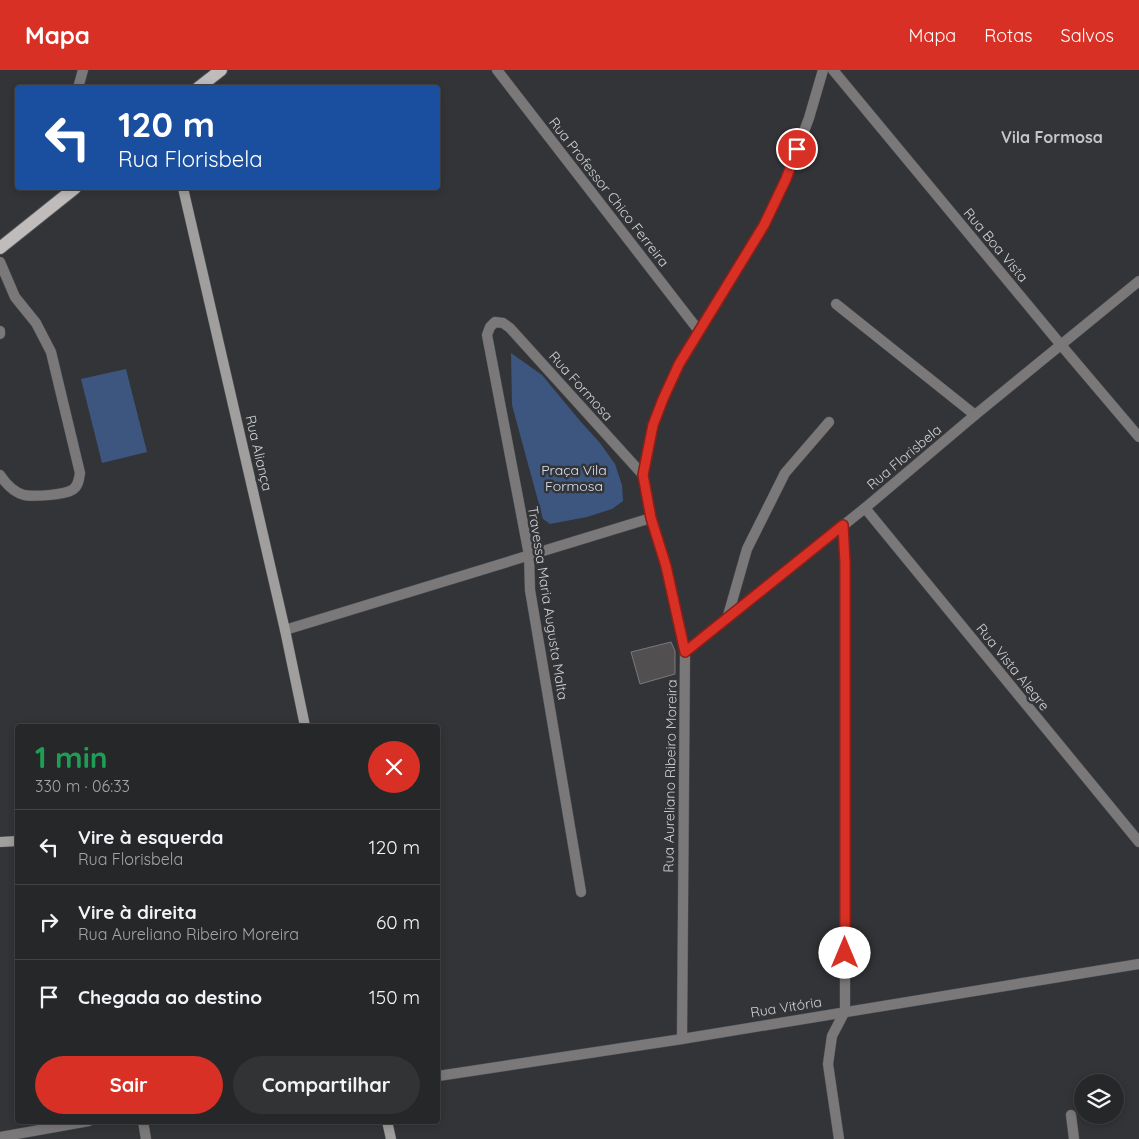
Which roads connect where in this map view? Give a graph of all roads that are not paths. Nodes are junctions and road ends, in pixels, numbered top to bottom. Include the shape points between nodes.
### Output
1 (82, 70) edge
2 (221, 70) edge
3 (497, 70) edge
4 (823, 70) edge
5 (834, 70) edge
6 (79, 85) edge
7 (202, 85) edge
8 (183, 190) edge
9 (62, 193) edge
10 (0, 248) edge
11 (0, 262) edge
12 (1139, 281) edge
13 (836, 304) dead end
14 (495, 322) joint
15 (699, 331) junction
16 (1061, 345) junction
17 (975, 415) junction
18 (830, 422) dead end
19 (1139, 438) edge
20 (0, 475) edge
21 (643, 475) junction
22 (865, 508) junction
23 (651, 518) junction
24 (843, 525) junction
25 (530, 555) junction
26 (727, 619) junction
27 (286, 630) junction
28 (685, 652) junction
29 (305, 724) edge
30 (15, 841) edge
31 (0, 842) edge
32 (1139, 842) edge
33 (580, 892) dead end
34 (1139, 964) edge
35 (845, 1011) junction
36 (682, 1039) junction
37 (440, 1076) edge
38 (1071, 1115) dead end
39 (72, 1124) edge
40 (144, 1124) edge
41 (388, 1124) edge
42 (0, 1137) edge
43 (146, 1139) edge
44 (391, 1139) edge
45 (838, 1139) edge
46 (1074, 1139) edge

1 - 6 street
2 - 7 main road
3 - 15 street, Rua Professor Chico Ferreira
4 - 15 street, Rua Aureliano Ribeiro Moreira via 809,118 764,225
5 - 16 street, Rua Boa Vista
8 - 27 street, Rua Aliança
9 - 10 main road
11 - 20 street via 15,297 36,323 51,352 80,473 79,483 72,490 49,496 24,495 9,488
12 - 16 street, Rua Florisbela
13 - 17 street
14 - 21 street, Rua Formosa via 510,328
14 - 25 street, Travessa Maria Augusta Malta via 487,335
15 - 21 street, Rua Aureliano Ribeiro Moreira via 663,399 653,425
16 - 17 street, Rua Florisbela
16 - 19 street, Rua Boa Vista
17 - 22 street, Rua Florisbela
18 - 26 street via 785,473 747,549
21 - 23 street, Rua Aureliano Ribeiro Moreira
22 - 24 street, Rua Florisbela
22 - 32 street, Rua Vista Alegre
23 - 25 street
23 - 28 street, Rua Aureliano Ribeiro Moreira via 666,566
24 - 26 street, Rua Florisbela
24 - 35 street
25 - 27 street
25 - 33 street, Travessa Maria Augusta Malta via 530,590
26 - 28 street, Rua Florisbela
27 - 29 street, Rua Aliança
28 - 36 street, Rua Aureliano Ribeiro Moreira
30 - 31 street
34 - 35 street, Rua Vitória
35 - 36 street, Rua Vitória
35 - 45 street via 832,1036 828,1064
36 - 37 street, Rua Vitória
38 - 46 street
39 - 42 street
40 - 43 street
41 - 44 street

